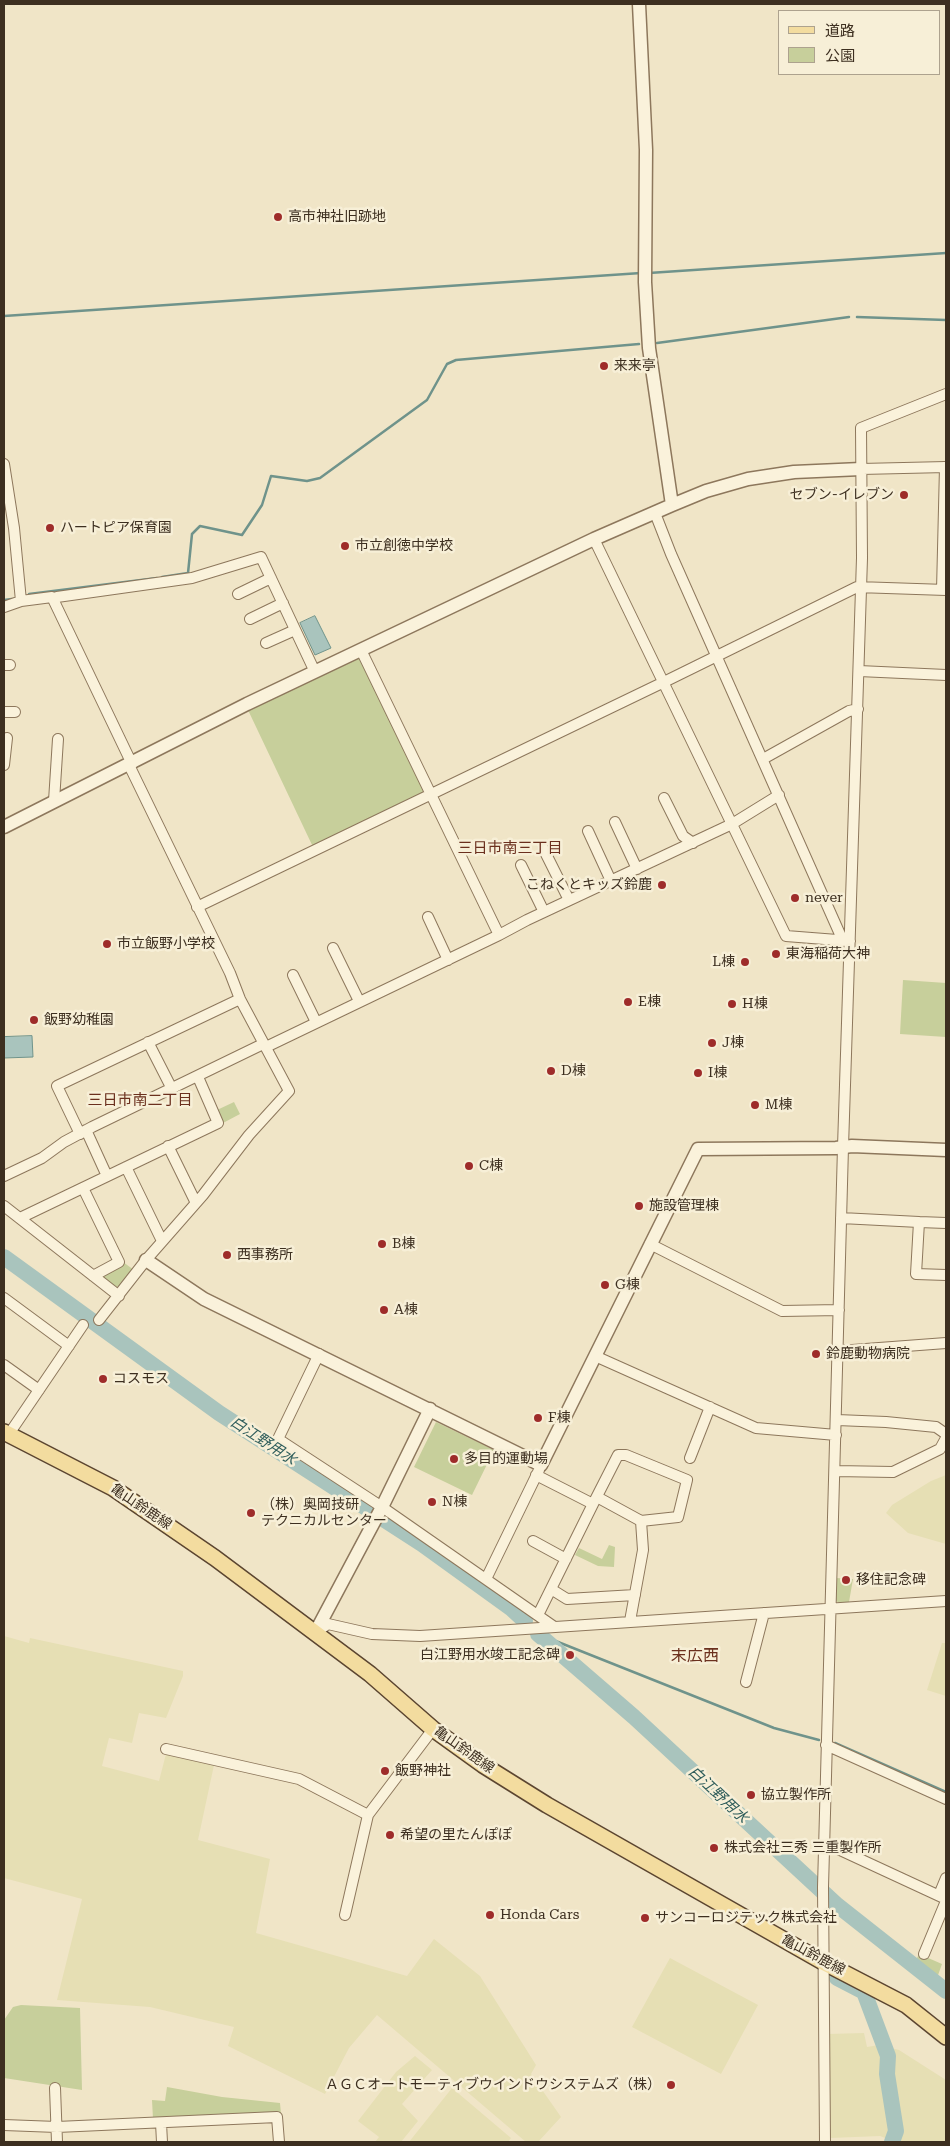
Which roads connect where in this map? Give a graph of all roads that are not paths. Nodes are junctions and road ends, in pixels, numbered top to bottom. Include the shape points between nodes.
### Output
1 (639, 4) edge
2 (946, 394) edge
3 (4, 464) edge
4 (946, 467) edge
5 (861, 469) junction
6 (672, 505) junction
7 (655, 513) junction
8 (594, 539) junction
9 (271, 578) junction
10 (861, 587) junction
11 (944, 590) edge
12 (238, 594) dead end
13 (53, 599) junction
14 (21, 601) junction
15 (283, 603) junction
16 (4, 607) edge
17 (250, 618) dead end
18 (295, 630) junction
19 (266, 643) dead end
20 (361, 650) junction
21 (717, 657) junction
22 (859, 671) junction
23 (315, 672) junction
24 (946, 675) edge
25 (664, 682) junction
26 (858, 709) junction
27 (4, 712) edge
28 (15, 712) dead end
29 (7, 738) dead end
30 (58, 739) dead end
31 (763, 759) junction
32 (130, 764) junction
33 (4, 765) edge
34 (431, 793) junction
35 (779, 795) junction
36 (664, 798) dead end
37 (54, 801) junction
38 (615, 822) dead end
39 (732, 824) junction
40 (4, 827) edge
41 (588, 831) dead end
42 (693, 843) junction
43 (544, 848) dead end
44 (521, 865) dead end
45 (637, 869) junction
46 (611, 881) junction
47 (569, 900) junction
48 (198, 907) junction
49 (544, 912) junction
50 (428, 917) dead end
51 (499, 935) junction
52 (847, 941) junction
53 (333, 948) dead end
54 (448, 960) junction
55 (293, 975) dead end
56 (240, 999) junction
57 (359, 1001) junction
58 (316, 1022) junction
59 (148, 1042) junction
60 (265, 1046) junction
61 (198, 1077) junction
62 (172, 1089) junction
63 (83, 1132) junction
64 (168, 1146) junction
65 (843, 1147) junction
66 (946, 1150) edge
67 (126, 1166) junction
68 (4, 1176) edge
69 (107, 1176) junction
70 (83, 1188) junction
71 (196, 1203) junction
72 (4, 1206) edge
73 (20, 1218) junction
74 (840, 1218) junction
75 (919, 1222) junction
76 (946, 1223) edge
77 (162, 1241) junction
78 (650, 1244) junction
79 (146, 1260) junction
80 (946, 1275) edge
81 (93, 1276) junction
82 (119, 1296) junction
83 (4, 1298) edge
84 (839, 1310) junction
85 (99, 1320) dead end
86 (83, 1325) dead end
87 (946, 1343) edge
88 (69, 1346) junction
89 (839, 1351) junction
90 (319, 1354) junction
91 (595, 1356) junction
92 (4, 1365) edge
93 (39, 1390) junction
94 (710, 1407) junction
95 (430, 1409) junction
96 (837, 1420) junction
97 (6, 1433) edge
98 (836, 1435) junction
99 (946, 1436) edge
100 (690, 1458) dead end
101 (539, 1470) junction
102 (835, 1471) junction
103 (595, 1501) junction
104 (379, 1512) junction
105 (641, 1520) junction
106 (533, 1541) dead end
107 (566, 1558) junction
108 (486, 1580) junction
109 (551, 1589) junction
110 (634, 1595) junction
111 (946, 1601) edge
112 (830, 1608) junction
113 (764, 1613) junction
114 (538, 1616) junction
115 (630, 1621) junction
116 (553, 1626) junction
117 (315, 1633) junction
118 (746, 1682) dead end
119 (433, 1729) junction
120 (826, 1744) junction
121 (166, 1749) dead end
122 (946, 1799) edge
123 (368, 1815) junction
124 (825, 1843) junction
125 (946, 1878) edge
126 (944, 1898) edge
127 (345, 1915) dead end
128 (924, 1954) dead end
129 (823, 1962) junction
130 (946, 2036) edge
131 (55, 2088) dead end
132 (161, 2123) junction
133 (4, 2125) edge
134 (57, 2127) junction
135 (57, 2142) edge
136 (162, 2142) edge
137 (279, 2142) edge
138 (825, 2142) edge

1 - 6 street via 646,150 645,274 649,348
2 - 5 street via 861,428
3 - 14 street
4 - 5 street
4 - 11 street
5 - 6 street via 756,477 706,491
5 - 10 street
6 - 7 street
7 - 8 street
7 - 21 street
8 - 20 street
8 - 25 street
9 - 12 street
9 - 13 street via 261,557 192,578
9 - 15 street
10 - 11 street
10 - 21 street
10 - 22 street
13 - 14 street
13 - 32 street
14 - 16 street
15 - 17 street
15 - 18 street
18 - 19 street
18 - 23 street
20 - 23 street
20 - 34 street
21 - 25 street
21 - 31 street
22 - 24 street
22 - 26 street
23 - 32 street
25 - 34 street
25 - 39 street
26 - 31 street
26 - 52 street
27 - 28 street
29 - 33 street
30 - 37 street
31 - 35 street
32 - 37 street
32 - 48 street
34 - 48 street
34 - 51 street
35 - 39 street
35 - 52 street
36 - 42 street via 683,836
37 - 40 street
38 - 45 street
39 - 42 street
39 - 52 street via 786,936
41 - 46 street
42 - 45 street
43 - 47 street
44 - 49 street
45 - 46 street
46 - 47 street
47 - 49 street
48 - 56 street
49 - 51 street
50 - 54 street
51 - 54 street
52 - 65 street
53 - 57 street
54 - 57 street
55 - 58 street
56 - 59 street
56 - 60 street
57 - 58 street
58 - 60 street
59 - 62 street
59 - 63 street via 57,1086
60 - 61 street
60 - 71 street via 289,1091 249,1135
61 - 62 street
61 - 64 street via 218,1123
62 - 63 street
63 - 68 street via 42,1158
63 - 69 street
64 - 67 street
64 - 71 street
65 - 66 street
65 - 74 street
65 - 78 street via 698,1149
67 - 69 street
67 - 77 street
69 - 70 street
70 - 73 street
70 - 81 street via 119,1262
71 - 77 street
72 - 73 street
73 - 81 street
74 - 75 street
74 - 84 street
75 - 76 street
75 - 80 street via 916,1274
77 - 79 street
78 - 84 street via 782,1311
78 - 91 street
79 - 82 street
79 - 90 street via 204,1299
81 - 82 street
82 - 85 street
83 - 88 street
84 - 89 street
86 - 88 street
87 - 89 street
88 - 93 street
89 - 96 street
90 - 95 street
90 - 104 street via 278,1439
91 - 94 street
91 - 101 street
92 - 93 street
93 - 97 street
94 - 98 street via 756,1428
94 - 100 street
95 - 101 street
95 - 104 street
96 - 98 street
96 - 99 street via 936,1427
97 - 117 main road, 亀山鈴鹿線 via 113,1488 215,1558
98 - 102 street
99 - 102 street via 940,1449 893,1472
101 - 103 street
101 - 108 street
102 - 112 street
103 - 105 street
103 - 105 street via 618,1455 626,1455 687,1480 678,1517
103 - 107 street
104 - 108 street
104 - 117 street
105 - 110 street via 643,1550
106 - 107 street
107 - 109 street
108 - 114 street
109 - 110 street via 567,1599
109 - 114 street
110 - 115 street
111 - 112 street
112 - 113 street
112 - 120 street
113 - 115 street
113 - 118 street
114 - 116 street
115 - 116 street
116 - 117 street via 390,1636 328,1624
117 - 119 main road, 亀山鈴鹿線 via 370,1674
119 - 123 street
119 - 129 main road, 亀山鈴鹿線 via 547,1805
120 - 122 street
120 - 124 street
121 - 123 street via 299,1779
123 - 127 street
124 - 126 street
124 - 129 street
125 - 126 street
126 - 128 street
129 - 130 main road, 亀山鈴鹿線 via 906,2005
129 - 138 street
131 - 134 street
132 - 134 street
132 - 136 street
132 - 137 street via 277,2117
133 - 134 street
134 - 135 street

